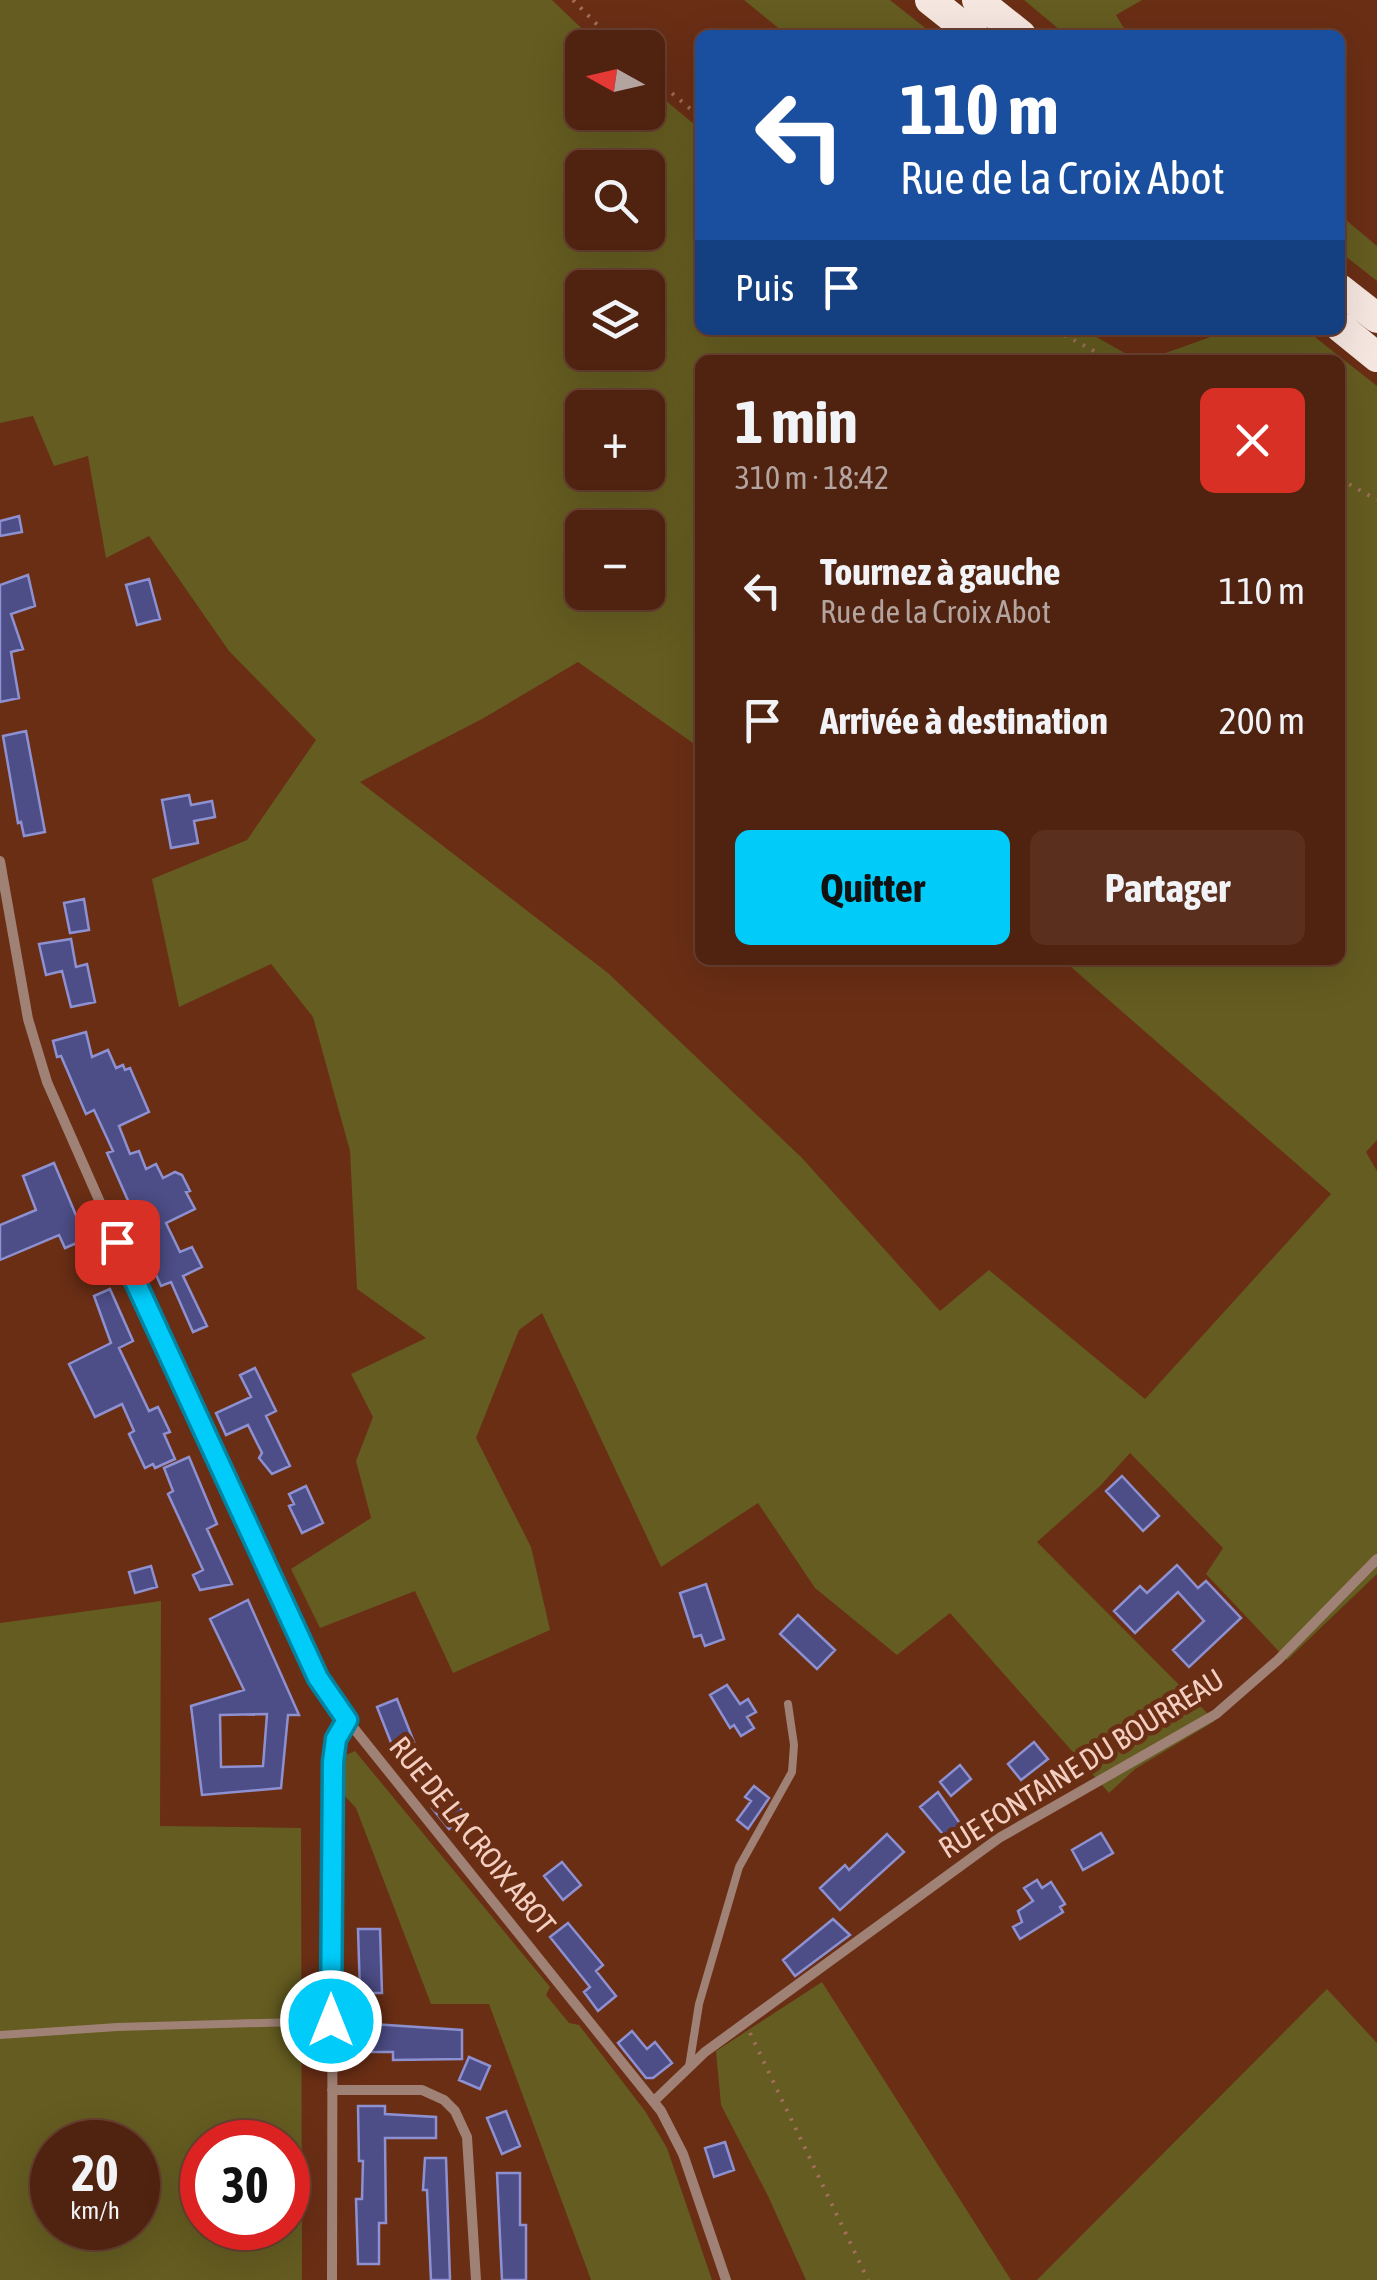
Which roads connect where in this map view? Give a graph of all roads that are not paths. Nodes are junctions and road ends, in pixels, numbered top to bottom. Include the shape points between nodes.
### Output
1 (930, 0) edge
2 (977, 0) edge
3 (968, 30) edge
4 (1016, 30) edge
5 (1345, 293) edge
6 (1377, 318) edge
7 (1345, 331) edge
8 (1377, 357) edge
9 (0, 861) edge
10 (1377, 1559) edge
11 (788, 1704) dead end
12 (347, 1720) junction
13 (331, 2021) junction
14 (0, 2035) edge
15 (689, 2066) junction
16 (332, 2090) junction
17 (654, 2101) junction
18 (332, 2280) edge
19 (476, 2280) edge
20 (726, 2280) edge

1 - 3 highway
2 - 4 highway
5 - 6 highway
7 - 8 highway
9 - 12 street, RUE DE LA CROIX ABOT via 46,1082 308,1658
10 - 15 street, RUE FONTAINE DU BOURREAU via 1216,1714 1008,1832
11 - 15 lane via 792,1772 738,1867 699,2004
12 - 13 street via 333,1762
12 - 17 street, RUE DE LA CROIX ABOT
13 - 14 lane
13 - 16 street
15 - 17 street, RUE FONTAINE DU BOURREAU
16 - 18 street
16 - 19 street via 422,2090 456,2110 467,2137
17 - 20 street, RUE DE LA CROIX ABOT via 683,2154

